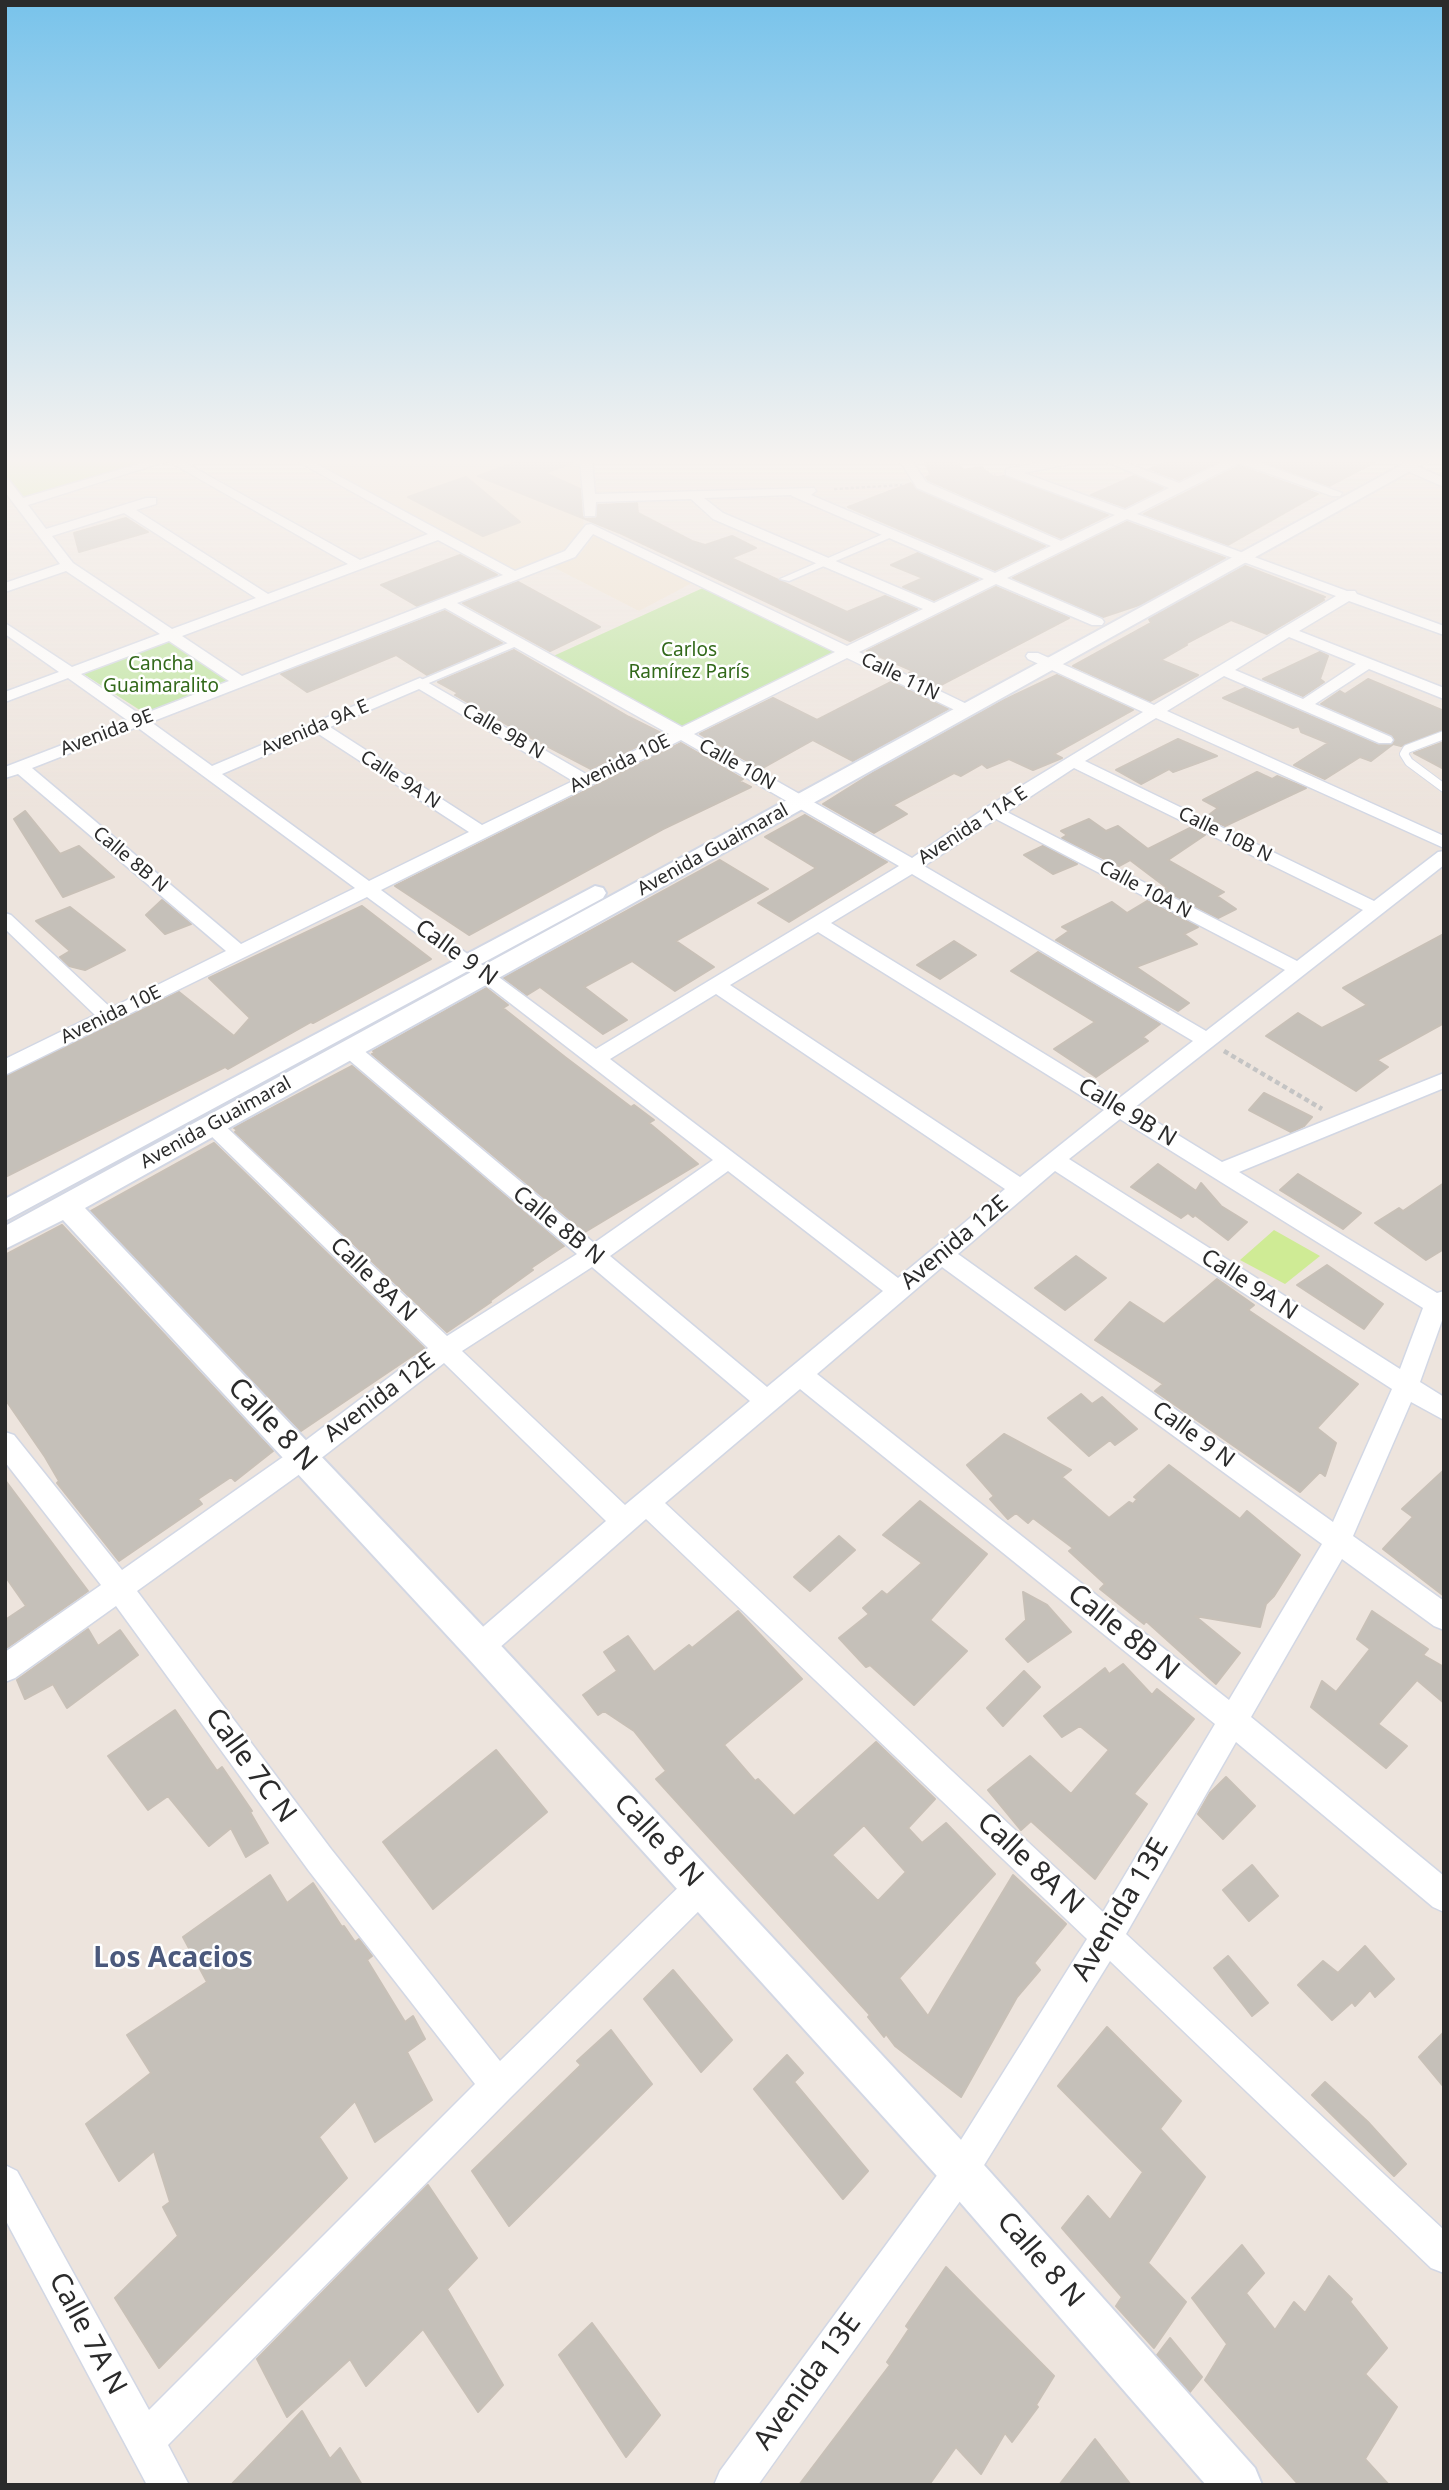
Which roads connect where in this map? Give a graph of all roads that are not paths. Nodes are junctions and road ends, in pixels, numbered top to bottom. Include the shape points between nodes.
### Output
1 (37, 577) edge
2 (85, 577) edge
3 (233, 577) edge
4 (327, 577) edge
5 (511, 577) edge
6 (694, 577) edge
7 (789, 577) edge
8 (862, 577) edge
9 (991, 577) edge
10 (999, 577) edge
11 (1189, 577) edge
12 (1193, 577) edge
13 (1299, 577) edge
14 (785, 579) dead end
15 (995, 579) junction
16 (5, 589) edge
17 (1349, 594) junction
18 (267, 599) junction
19 (445, 602) junction
20 (933, 608) junction
21 (1097, 622) junction
22 (5, 627) edge
23 (1441, 627) edge
24 (1289, 632) junction
25 (171, 635) junction
26 (515, 643) junction
27 (848, 651) junction
28 (1041, 660) junction
29 (1368, 663) junction
30 (1225, 671) junction
31 (70, 673) junction
32 (241, 682) junction
33 (419, 683) junction
34 (1444, 695) edge
35 (5, 697) edge
36 (1304, 705) junction
37 (958, 706) junction
38 (1153, 713) junction
39 (139, 721) junction
40 (318, 727) junction
41 (681, 734) junction
42 (1444, 735) edge
43 (1385, 740) dead end
44 (1073, 761) junction
45 (13, 770) edge
46 (211, 773) junction
47 (586, 781) junction
48 (1444, 788) edge
49 (793, 796) junction
50 (993, 811) junction
51 (482, 832) junction
52 (1444, 843) edge
53 (1444, 856) edge
54 (912, 866) junction
55 (1436, 875) edge
56 (368, 888) junction
57 (1376, 909) junction
58 (5, 919) edge
59 (817, 923) junction
60 (239, 952) junction
61 (468, 961) junction
62 (1297, 969) junction
63 (486, 975) junction
64 (716, 985) junction
65 (109, 1017) junction
66 (1205, 1039) junction
67 (349, 1049) junction
68 (597, 1058) junction
69 (5, 1068) edge
70 (1444, 1080) edge
71 (1119, 1109) junction
72 (212, 1125) junction
73 (1054, 1160) junction
74 (727, 1161) junction
75 (1221, 1171) junction
76 (1020, 1188) junction
77 (16, 1206) edge
78 (67, 1206) junction
79 (5, 1238) edge
80 (942, 1254) junction
81 (594, 1255) junction
82 (898, 1290) junction
83 (1440, 1302) edge
84 (444, 1349) junction
85 (799, 1374) junction
86 (1406, 1386) junction
87 (767, 1401) junction
88 (1444, 1410) edge
89 (5, 1443) edge
90 (302, 1458) junction
91 (635, 1512) junction
92 (1339, 1539) junction
93 (120, 1588) junction
94 (1444, 1617) edge
95 (480, 1647) junction
96 (5, 1669) edge
97 (1233, 1721) junction
98 (701, 1887) junction
99 (1444, 1896) edge
100 (1107, 1936) junction
101 (498, 2086) junction
102 (961, 2171) junction
103 (5, 2183) edge
104 (1444, 2255) edge
105 (145, 2441) junction
106 (169, 2485) edge
107 (734, 2485) edge
108 (1238, 2485) edge

1 - 16 street
2 - 25 street
3 - 18 street
4 - 18 street
5 - 19 street, Avenida 9E
6 - 27 street, Calle 11N
7 - 14 street
8 - 20 street
9 - 15 street
10 - 15 street, Avenida 10E
11 - 21 street, Avenida Guaimaral
12 - 28 street, Avenida Guaimaral
13 - 17 street
15 - 20 street, Avenida 10E
15 - 21 street
17 - 23 street
17 - 24 street, Avenida 11A E
18 - 25 street
19 - 26 street, Calle 10N
19 - 32 street, Avenida 9E
20 - 27 street, Avenida 10E
21 - 28 street, Avenida Guaimaral
22 - 31 street, Calle 9 N
24 - 29 street
24 - 30 street, Avenida 11A E
25 - 31 street
25 - 32 street
26 - 33 street
26 - 41 street, Calle 10N
27 - 37 street, Calle 11N
27 - 41 street, Avenida 10E
28 - 37 street, Avenida Guaimaral
28 - 38 street
29 - 34 street
29 - 36 street
30 - 36 street
30 - 38 street, Avenida 11A E
31 - 35 street
31 - 39 street, Calle 9 N
32 - 39 street, Avenida 9E
33 - 40 street, Avenida 9A E
33 - 47 street, Calle 9B N
36 - 43 street
37 - 49 street, Avenida Guaimaral
38 - 44 street, Avenida 11A E
38 - 52 street
39 - 45 street, Avenida 9E
39 - 46 street, Calle 9 N
40 - 46 street, Avenida 9A E
40 - 51 street, Calle 9A N
41 - 47 street, Avenida 10E
41 - 49 street, Calle 10N
42 - 48 lane via 1404,754
44 - 50 street, Avenida 11A E
44 - 57 street, Calle 10B N
45 - 60 street, Calle 8B N
46 - 56 street, Calle 9 N
47 - 51 street, Avenida 10E
49 - 54 street, Calle 10N
49 - 61 street, Avenida Guaimaral
49 - 63 street, Avenida Guaimaral
50 - 54 street, Avenida 11A E
50 - 62 street, Calle 10A N
51 - 56 street, Avenida 10E
53 - 55 street, Avenida 12E
54 - 59 street, Avenida 11A E
54 - 66 street, Calle 10N
55 - 57 street, Avenida 12E
56 - 60 street, Avenida 10E
56 - 61 street, Calle 9 N
57 - 62 street, Avenida 12E
58 - 65 street
59 - 64 street, Avenida 11A E
59 - 71 street, Calle 9B N
60 - 65 street, Avenida 10E
61 - 63 street, Calle 9 N
61 - 77 street, Avenida Guaimaral
62 - 66 street, Avenida 12E
63 - 67 street, Avenida Guaimaral
63 - 68 street, Calle 9 N
64 - 68 street, Avenida 11A E
64 - 76 street
65 - 69 street, Avenida 10E
66 - 71 street, Avenida 12E
67 - 72 street, Avenida Guaimaral
67 - 81 street, Calle 8B N
68 - 74 street, Calle 9 N
70 - 75 street
71 - 73 street, Avenida 12E
71 - 75 street, Calle 9B N
72 - 78 street, Avenida Guaimaral
72 - 84 street, Calle 8A N
73 - 76 street, Avenida 12E
73 - 86 street, Calle 9A N
74 - 81 street, Avenida 12E
74 - 82 street, Calle 9 N
75 - 83 street, Calle 9B N
76 - 80 street, Avenida 12E
77 - 78 street, Avenida Guaimaral
77 - 79 street, Avenida Guaimaral
78 - 90 street, Calle 8 N
80 - 82 street, Avenida 12E
80 - 92 street, Calle 9 N
81 - 84 street, Avenida 12E
81 - 87 street, Calle 8B N
82 - 85 street, Avenida 12E
83 - 86 street, Avenida 13E
84 - 90 street, Avenida 12E
84 - 91 street, Calle 8A N
85 - 87 street, Avenida 12E
85 - 97 street, Calle 8B N
86 - 88 street, Calle 9A N
86 - 92 street, Avenida 13E
87 - 91 street, Avenida 12E
89 - 93 street, Calle 7C N
90 - 93 street, Avenida 12E
90 - 95 street, Calle 8 N
91 - 95 street, Avenida 12E
91 - 100 street, Calle 8A N
92 - 94 street, Calle 9 N
92 - 97 street, Avenida 13E
93 - 96 street, Avenida 12E
93 - 101 street, Calle 7C N via 320,1860
95 - 98 street, Calle 8 N
97 - 99 street, Calle 8B N
97 - 100 street, Avenida 13E
98 - 101 street
98 - 102 street, Calle 8 N
100 - 102 street, Avenida 13E
100 - 104 street, Calle 8A N
101 - 105 street
102 - 107 street, Avenida 13E
102 - 108 street, Calle 8 N
103 - 105 street, Calle 7A N
105 - 106 street, Calle 7A N

